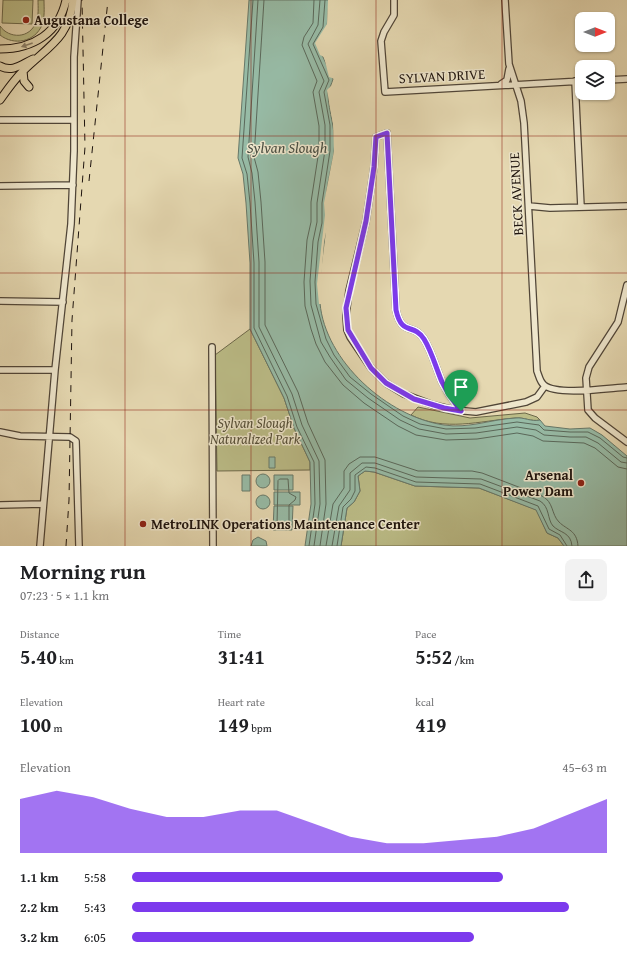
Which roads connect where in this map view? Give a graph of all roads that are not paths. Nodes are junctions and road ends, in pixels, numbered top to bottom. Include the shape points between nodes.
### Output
1 (66, 0) edge
2 (73, 0) edge
3 (78, 0) edge
4 (394, 0) edge
5 (505, 0) edge
6 (0, 49) edge
7 (46, 52) junction
8 (509, 62) junction
9 (0, 66) edge
10 (23, 71) junction
11 (627, 79) edge
12 (615, 80) edge
13 (575, 82) edge
14 (516, 84) junction
15 (500, 85) junction
16 (29, 87) dead end
17 (0, 100) edge
18 (576, 100) edge
19 (0, 120) edge
20 (74, 120) junction
21 (72, 185) junction
22 (0, 186) edge
23 (529, 206) junction
24 (627, 206) edge
25 (581, 207) junction
26 (627, 285) edge
27 (0, 301) edge
28 (63, 302) junction
29 (212, 347) dead end
30 (0, 370) edge
31 (55, 370) junction
32 (545, 386) junction
33 (627, 388) edge
34 (587, 389) junction
35 (461, 411) junction
36 (0, 432) edge
37 (49, 437) junction
38 (627, 442) edge
39 (0, 504) edge
40 (43, 504) junction
41 (40, 546) edge
42 (78, 546) edge
43 (213, 546) edge

1 -> 6 main road via 59,21 37,42 24,47
2 - 7 main road via 69,23
3 - 20 street via 74,57
4 - 15 street, SYLVAN DRIVE via 394,15 381,41 385,92
5 - 8 street, BECK AVENUE
7 - 9 main road via 13,69
7 - 10 main road
8 - 14 street, BECK AVENUE
8 - 15 street, SYLVAN DRIVE via 508,77
10 - 16 main road via 24,81
10 - 17 main road
11 - 12 street
13 - 14 street, SYLVAN DRIVE
14 - 15 street, SYLVAN DRIVE
14 - 23 street, BECK AVENUE via 524,117
18 - 25 street
19 - 20 street
20 - 21 street
21 - 22 street
21 - 28 street via 71,236
23 - 25 street
23 - 32 street, BECK AVENUE via 537,371 540,381
24 - 25 street
26 - 34 street via 618,322 587,371
27 - 28 street
28 - 31 street
29 - 43 street
30 - 31 street
31 - 37 street
32 - 34 street via 558,391
32 - 35 street via 537,397 526,402 476,412
33 - 34 street
34 - 38 street via 590,414
35 - 35 street via 442,382 424,340 415,330 404,328 398,321 387,133 379,135 375,142 365,227 347,299 348,330 371,368 386,383 414,399
36 - 37 street
37 - 40 street
37 - 42 street via 70,437 76,441
39 - 40 street
40 - 41 street

